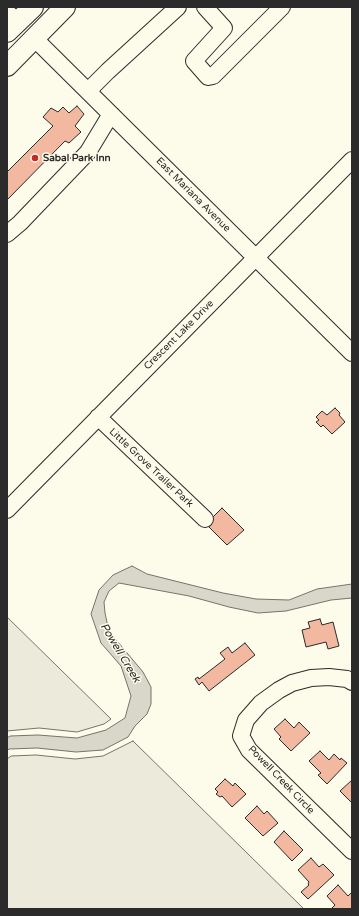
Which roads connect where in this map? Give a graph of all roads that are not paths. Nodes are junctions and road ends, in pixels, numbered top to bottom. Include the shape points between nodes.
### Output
1 (32, 7) edge
2 (48, 7) edge
3 (65, 7) edge
4 (178, 7) edge
5 (205, 7) edge
6 (282, 7) edge
7 (10, 22) edge
8 (34, 38) junction
9 (7, 51) edge
10 (7, 66) edge
11 (88, 91) junction
12 (111, 114) junction
13 (352, 160) edge
14 (7, 234) edge
15 (255, 258) junction
16 (352, 353) edge
17 (98, 417) junction
18 (7, 510) edge
19 (205, 519) dead end
20 (352, 682) edge
21 (352, 851) edge

1 - 7 main road
2 - 8 main road
3 - 8 main road
4 - 11 street
5 - 6 street via 224,28 194,61 208,77 213,76
7 - 9 main road via 11,45
8 - 10 main road
8 - 11 street, East Mariana Avenue
11 - 12 street, East Mariana Avenue
12 - 14 street via 88,152
12 - 15 street, East Mariana Avenue
13 - 15 street, Crescent Lake Drive
15 - 16 street, East Mariana Avenue
15 - 17 street, Crescent Lake Drive
17 - 18 street, Crescent Lake Drive
17 - 19 street, Little Grove Trailer Park
20 - 21 street, Powell Creek Circle via 329,677 292,683 261,703 246,720 241,736 249,750

